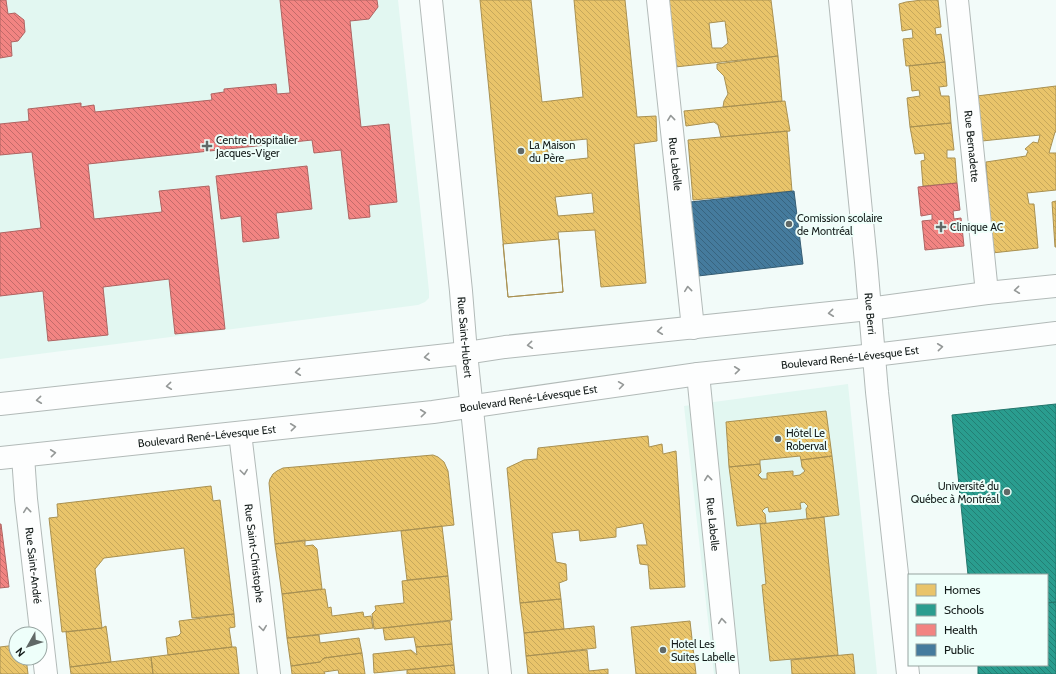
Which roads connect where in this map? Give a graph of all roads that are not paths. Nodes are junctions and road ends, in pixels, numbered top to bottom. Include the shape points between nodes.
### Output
1 (431, 0) edge
2 (658, 0) edge
3 (840, 0) edge
4 (957, 0) edge
5 (1056, 286) edge
6 (987, 293) junction
7 (869, 309) junction
8 (692, 328) junction
9 (1056, 333) edge
10 (466, 353) junction
11 (874, 355) junction
12 (698, 374) junction
13 (0, 404) edge
14 (472, 407) junction
15 (240, 433) junction
16 (23, 456) junction
17 (0, 458) edge
18 (46, 674) edge
19 (269, 674) edge
20 (500, 674) edge
21 (728, 674) edge
22 (908, 674) edge

1 - 10 street, Rue Saint-Hubert
8 -> 2 street, Rue Labelle
3 - 7 street, Rue Berri
4 - 6 street, Rue Bernadette
5 -> 6 street
6 - 7 street
7 -> 8 street
7 - 11 street, Rue Berri
8 -> 10 street
11 -> 9 street, Boulevard René-Lévesque Est
10 -> 13 street
10 - 14 street, Rue Saint-Hubert
12 -> 11 street, Boulevard René-Lévesque Est
11 - 22 street, Rue Berri
14 -> 12 street, Boulevard René-Lévesque Est
21 -> 12 street, Rue Labelle
15 -> 14 street, Boulevard René-Lévesque Est
14 - 20 street, Rue Saint-Hubert
16 -> 15 street, Boulevard René-Lévesque Est
15 -> 19 street, Rue Saint-Christophe
16 - 17 street, Boulevard René-Lévesque Est
18 -> 16 street, Rue Saint-André

